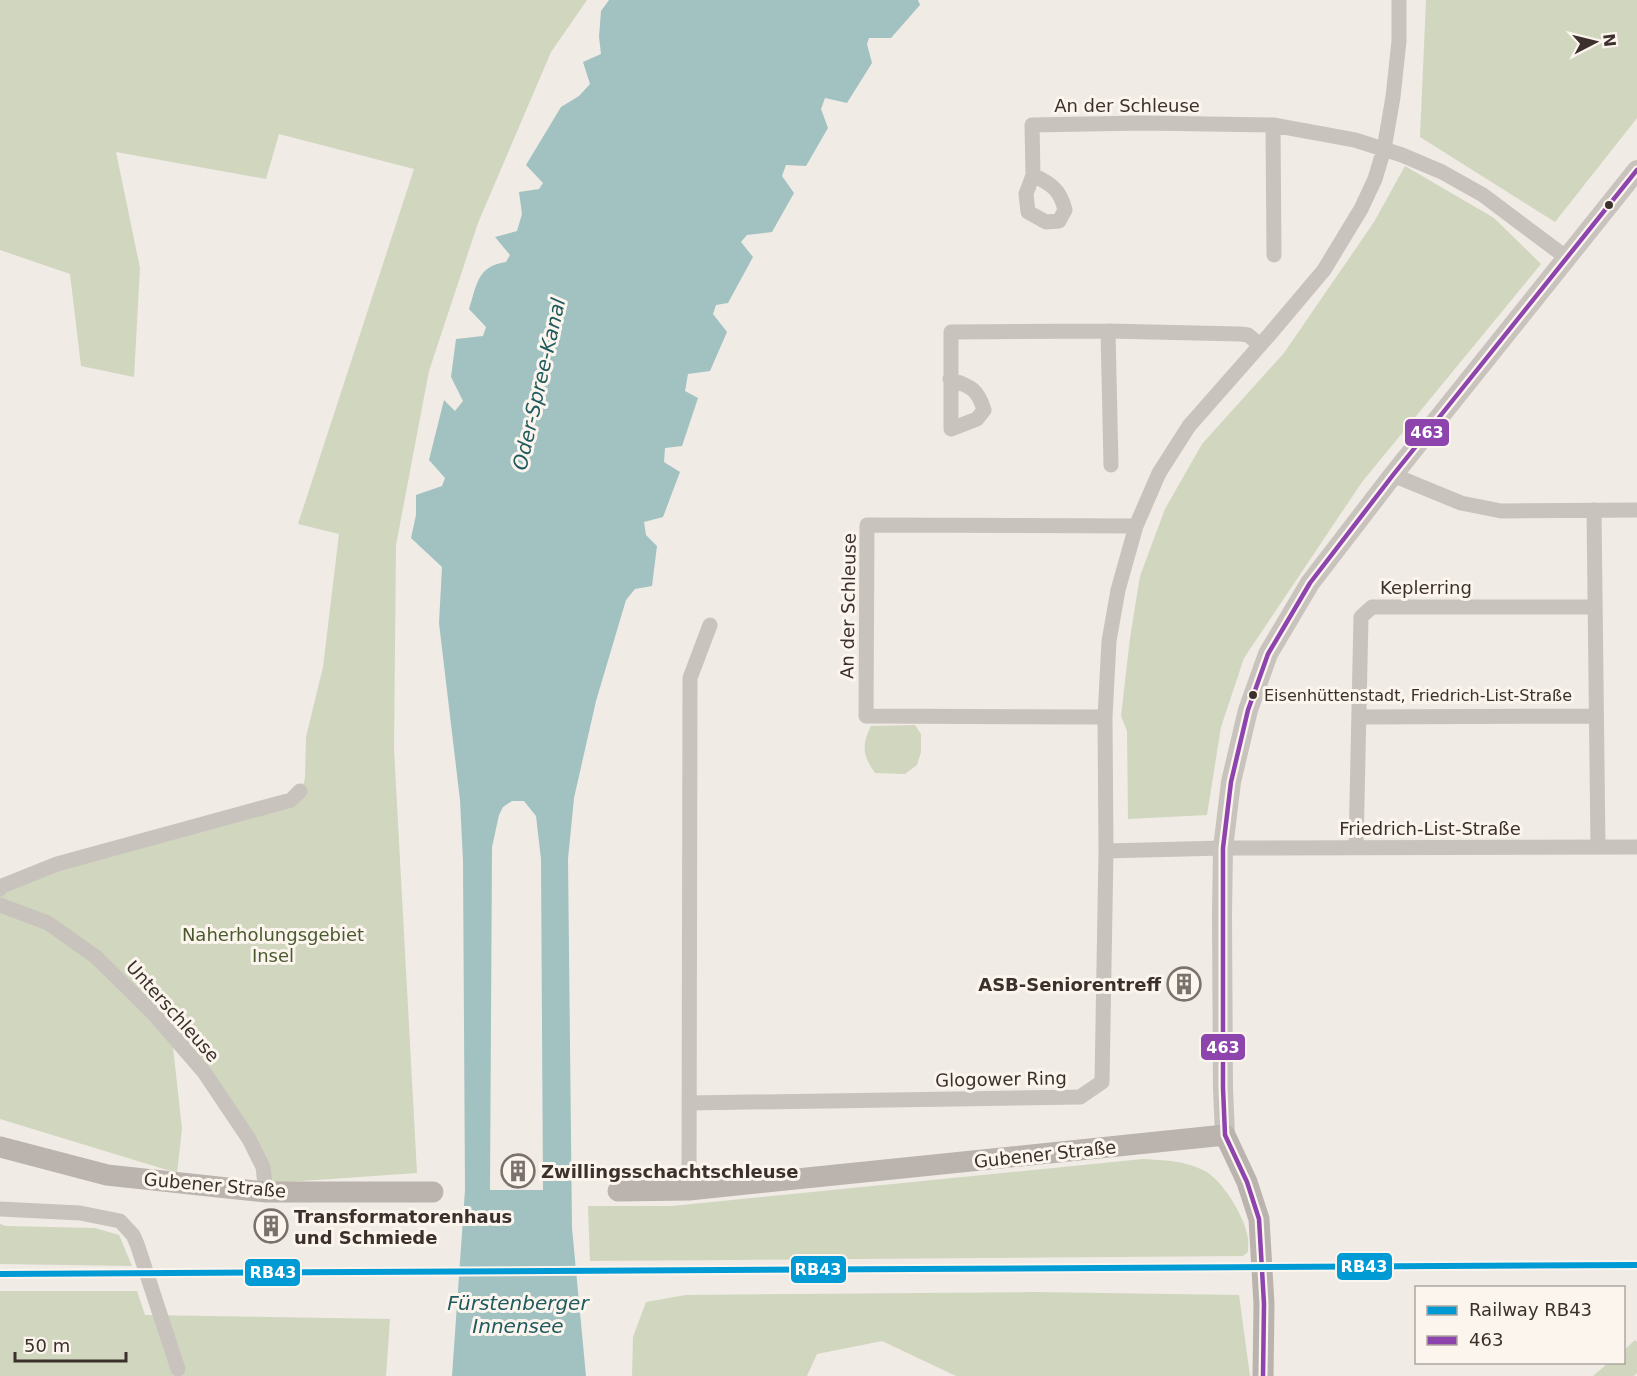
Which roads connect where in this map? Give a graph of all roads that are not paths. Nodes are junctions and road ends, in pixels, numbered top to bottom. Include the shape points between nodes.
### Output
1 (1399, 0) edge
2 (1273, 125) junction
3 (1384, 149) junction
4 (1637, 170) edge
5 (1033, 175) dead end
6 (1274, 255) dead end
7 (1567, 258) junction
8 (1108, 331) junction
9 (1260, 345) junction
10 (950, 379) dead end
11 (1111, 465) dead end
12 (1393, 475) junction
13 (1594, 510) junction
14 (1637, 510) edge
15 (1136, 526) junction
16 (1595, 607) junction
17 (710, 625) dead end
18 (1596, 716) junction
19 (1105, 717) junction
20 (1359, 717) junction
21 (300, 791) dead end
22 (1598, 847) junction
23 (1637, 847) edge
24 (1223, 848) junction
25 (1356, 848) junction
26 (1106, 851) junction
27 (0, 889) edge
28 (0, 905) edge
29 (690, 1103) junction
30 (1225, 1135) junction
31 (0, 1148) edge
32 (689, 1190) junction
33 (618, 1191) dead end
34 (266, 1192) junction
35 (433, 1192) dead end
36 (0, 1209) edge
37 (178, 1369) dead end
38 (1263, 1376) edge

1 - 3 street via 1399,41
2 - 3 street, An der Schleuse
2 - 5 street, An der Schleuse via 1032,125
2 - 6 street
3 - 7 street, An der Schleuse via 1442,172 1483,195
3 - 9 street via 1375,179 1324,270
4 - 7 street
7 - 12 street
8 - 9 street via 1239,334 1248,335
8 - 10 street via 951,332
8 - 11 street
9 - 15 street via 1189,426 1159,473
12 - 13 street via 1461,503 1501,511
12 - 24 street via 1310,583 1268,654 1248,710 1231,782
13 - 14 street
13 - 16 street
15 - 19 street via 1109,641
15 - 19 street, An der Schleuse via 867,525 866,716
16 - 18 street
16 - 20 street, Keplerring via 1372,607 1361,617
17 - 29 street via 690,678
18 - 20 street
18 - 22 street
19 - 26 street
20 - 25 street, Keplerring
21 - 27 street via 291,800 57,864
22 - 23 street, Friedrich-List-Straße
22 - 25 street, Friedrich-List-Straße
24 - 25 street, Friedrich-List-Straße
24 - 26 street
24 - 30 street
26 - 29 street, Glogower Ring via 1102,1082 1080,1097
28 - 34 street, Unterschleuse via 48,923 96,957 154,1014 204,1072 249,1139 264,1167
29 - 32 street
30 - 32 main road, Gubener Straße
30 - 38 main road via 1259,1219
31 - 34 main road, Gubener Straße via 107,1175
32 - 33 main road, Gubener Straße
34 - 35 main road, Gubener Straße
36 - 37 street via 80,1213 120,1221 137,1244

